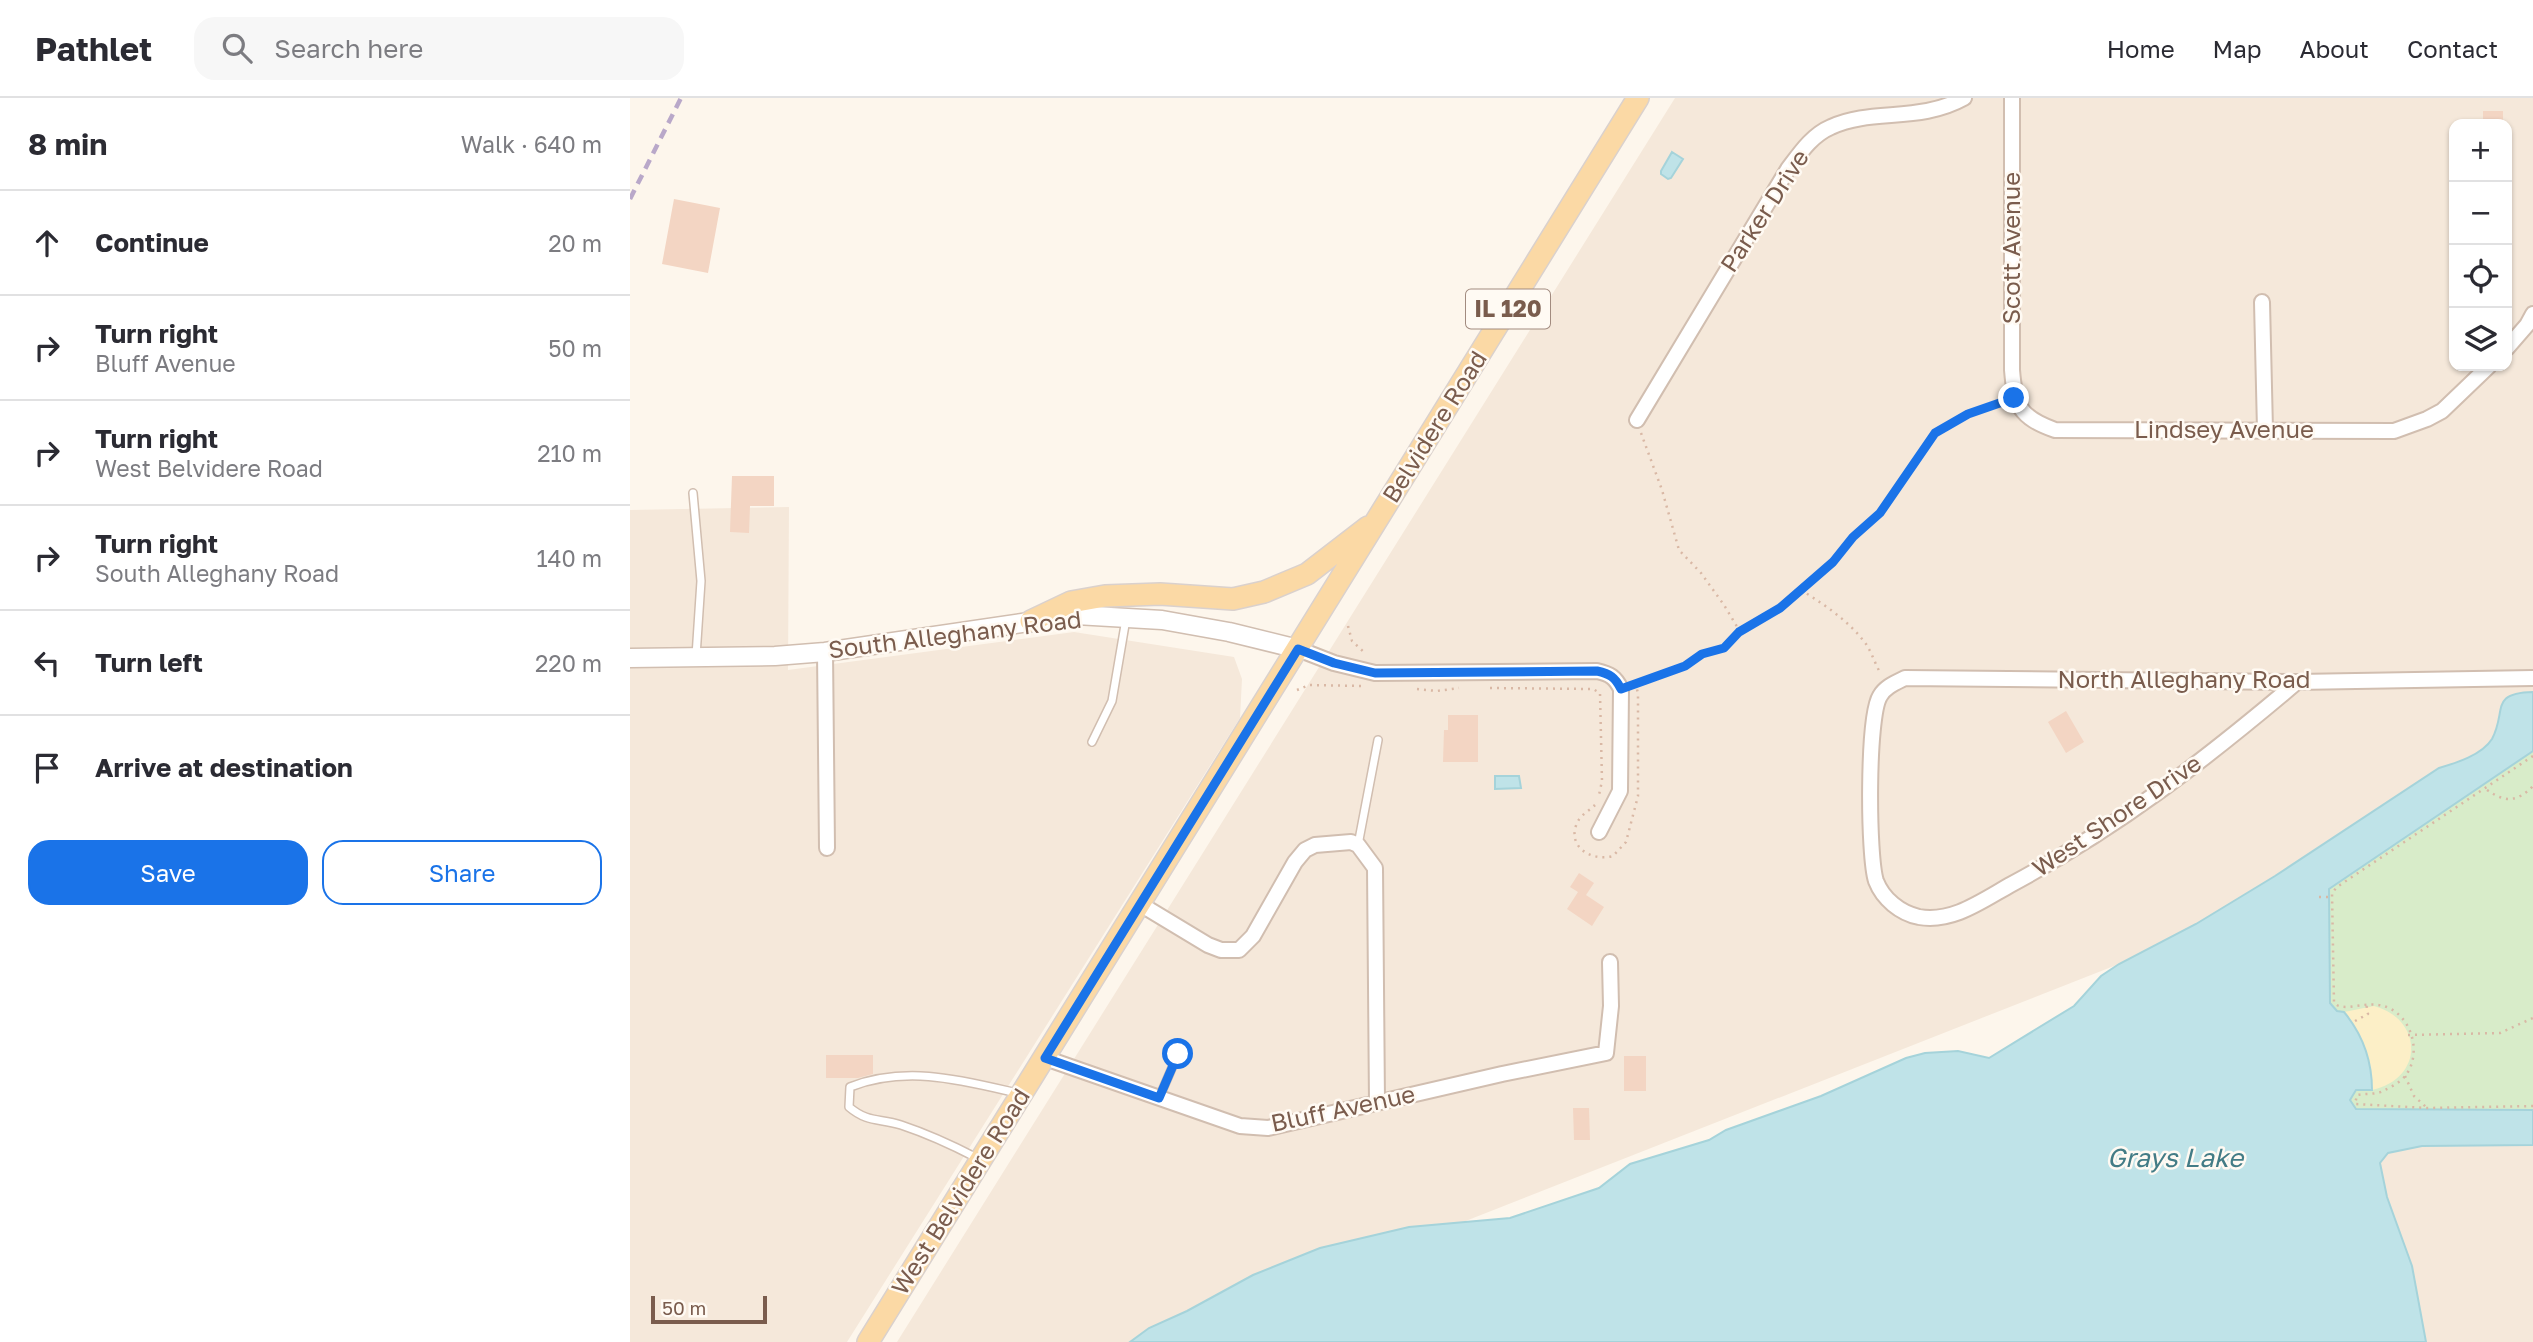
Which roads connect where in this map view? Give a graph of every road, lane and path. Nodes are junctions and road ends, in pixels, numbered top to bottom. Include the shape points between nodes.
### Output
1 (1638, 98) edge
2 (1964, 98) edge
3 (2012, 98) edge
4 (2262, 302) dead end
5 (2533, 314) edge
6 (2512, 342) edge
7 (2484, 371) edge
8 (2014, 398) junction
9 (1637, 420) joint
10 (2265, 430) junction
11 (693, 492) dead end
12 (1378, 520) junction
13 (1801, 590) junction
14 (1126, 618) junction
15 (1031, 621) junction
16 (1349, 626) dead end
17 (1739, 632) junction
18 (1298, 649) junction
19 (825, 652) junction
20 (696, 657) junction
21 (1370, 657) dead end
22 (630, 658) edge
23 (1630, 674) dead end
24 (2533, 678) edge
25 (2297, 682) junction
26 (1637, 684) junction
27 (1888, 686) junction
28 (1371, 687) dead end
29 (1463, 688) dead end
30 (1487, 688) dead end
31 (1417, 689) dead end
32 (1621, 689) junction
33 (1297, 690) dead end
34 (1378, 740) dead end
35 (1092, 742) dead end
36 (2533, 756) edge
37 (2533, 786) edge
38 (2486, 789) junction
39 (1599, 832) dead end
40 (1358, 845) junction
41 (827, 848) dead end
42 (2319, 897) dead end
43 (2332, 897) junction
44 (1140, 904) junction
45 (1610, 962) dead end
46 (2366, 1003) junction
47 (2533, 1018) edge
48 (2354, 1021) dead end
49 (2410, 1035) junction
50 (1178, 1054) dead end
51 (1045, 1058) junction
52 (2406, 1073) junction
53 (1022, 1094) junction
54 (1159, 1098) junction
55 (2417, 1100) junction
56 (1377, 1103) junction
57 (2415, 1107) junction
58 (2533, 1107) edge
59 (2427, 1108) junction
60 (981, 1160) junction
61 (868, 1342) edge

1 - 12 main road, Belvidere Road / IL 120
2 - 9 street, Parker Drive via 1930,112 1853,120 1810,141 1788,169
3 - 8 street, Scott Avenue
4 - 10 street
5 - 6 street
7 - 10 street, Lindsey Avenue via 2442,411 2394,430
8 - 10 street, Lindsey Avenue via 2023,413 2055,430
8 - 13 path via 1968,414 1935,433 1880,513
9 - 17 path via 1679,550 1701,573
11 - 20 lane via 701,581
12 - 15 main road via 1307,574 1264,592 1233,599 1105,596 1071,602
12 - 18 main road, Belvidere Road / IL 120
13 - 17 path
13 - 27 path via 1854,631
14 - 15 street, South Alleghany Road via 1076,615
14 - 18 street, South Alleghany Road via 1162,620
14 - 35 lane via 1112,701
15 - 19 street, South Alleghany Road
16 - 21 path via 1352,641
17 - 26 path via 1724,648
18 - 32 street, South Alleghany Road via 1375,673 1597,671 1615,678
18 - 44 main road, West Belvidere Road / IL 120
19 - 20 street, South Alleghany Road
19 - 41 street
20 - 22 street, South Alleghany Road
23 - 26 path
24 - 25 street, North Alleghany Road
25 - 27 street, North Alleghany Road via 1905,678
25 - 27 street, West Shore Drive via 2173,783 2071,853 1961,912 1940,918 1901,912 1877,882 1871,860 1871,732 1879,697
26 - 30 path via 1638,796 1623,847 1613,856 1599,858 1579,846 1575,829 1601,791 1600,693 1593,689
26 - 32 path
28 - 33 path via 1309,685
29 - 31 path
32 - 39 street via 1620,791
34 - 40 lane
36 - 38 path
37 - 38 path via 2515,799
38 - 43 path via 2337,887
40 - 44 street via 1315,845 1305,850 1253,936 1239,950 1208,945
40 - 56 street via 1375,868
42 - 43 path
43 - 46 path via 2334,1003 2347,1008
44 - 51 main road, West Belvidere Road / IL 120
45 - 56 street, Bluff Avenue via 1606,1053
46 - 48 path via 2368,1014
46 - 49 path via 2394,1010
47 - 49 path via 2500,1033
49 - 52 path via 2413,1054
50 - 54 lane
51 - 53 main road, West Belvidere Road / IL 120
51 - 54 street, Bluff Avenue
52 - 55 path
52 - 57 path via 2381,1093 2357,1095 2355,1104
53 - 60 main road, West Belvidere Road / IL 120
53 - 60 lane via 940,1076 887,1078 850,1087 849,1107 861,1117 897,1123
54 - 56 street, Bluff Avenue via 1240,1126 1268,1128
55 - 57 path
55 - 59 path
57 - 59 path
58 - 59 path
60 - 61 main road, West Belvidere Road / IL 120

